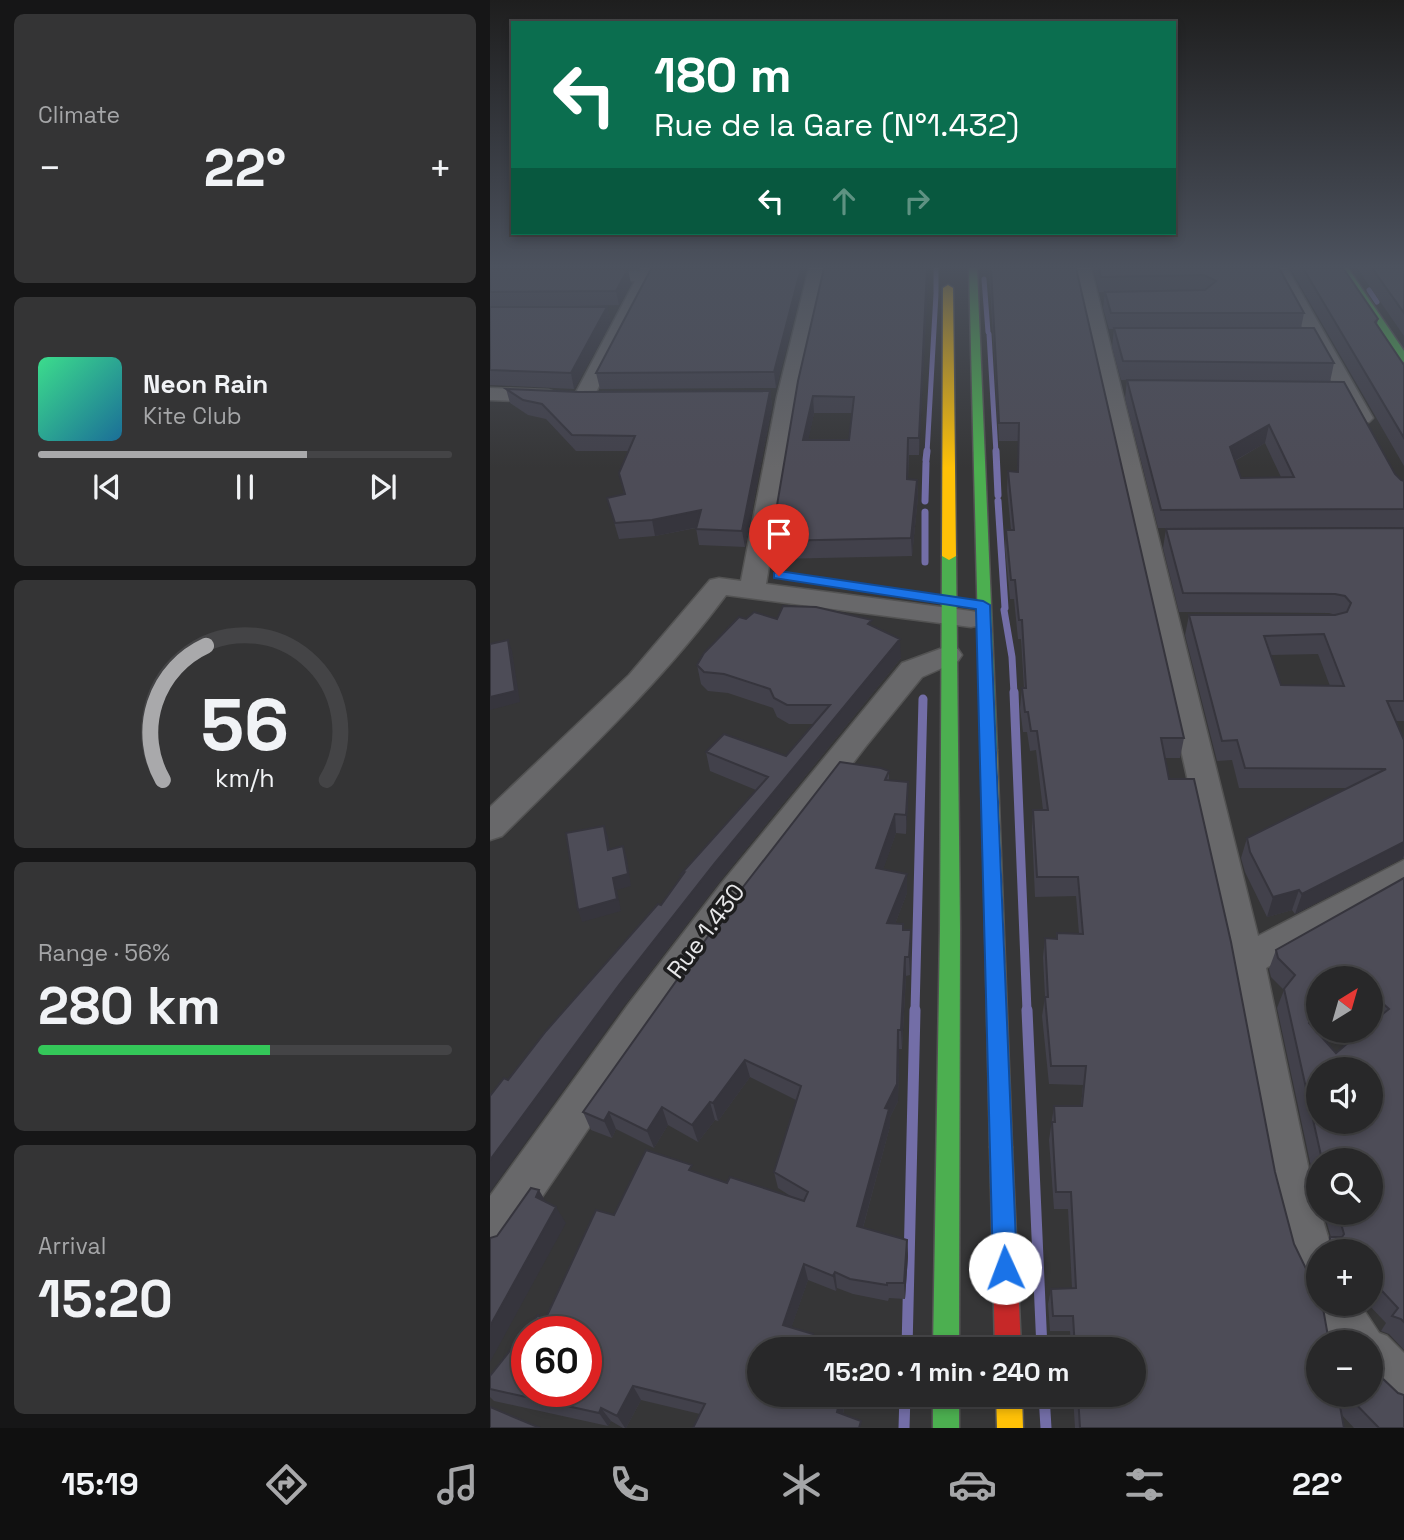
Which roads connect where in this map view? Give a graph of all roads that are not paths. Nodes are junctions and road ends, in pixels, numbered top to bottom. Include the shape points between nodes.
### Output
1 (616, 335) edge
2 (797, 335) edge
3 (948, 335) edge
4 (975, 335) edge
5 (1106, 335) edge
6 (1308, 335) edge
7 (1388, 335) edge
8 (1404, 359) edge
9 (1110, 390) junction
10 (1137, 390) edge
11 (1322, 391) edge
12 (1347, 391) junction
13 (490, 394) edge
14 (583, 398) junction
15 (610, 398) edge
16 (1373, 436) edge
17 (753, 581) junction
18 (948, 608) junction
19 (983, 613) junction
20 (948, 655) junction
21 (490, 827) edge
22 (1404, 874) edge
23 (1246, 961) junction
24 (490, 1234) edge
25 (1306, 1241) edge
26 (946, 1337) edge
27 (1007, 1337) edge
28 (1383, 1366) edge
29 (1404, 1387) edge
30 (946, 1407) edge
31 (1009, 1407) edge
32 (946, 1428) edge
33 (1010, 1428) edge

1 - 14 street
2 - 17 street via 780,397
3 - 18 main road
4 - 19 main road
5 - 9 street
6 - 12 street
7 - 8 main road
9 - 10 street
9 - 23 street via 1158,538
11 - 12 street
12 - 16 street
13 - 14 street
14 - 15 street
17 - 18 street
17 - 21 street via 719,586 695,620 627,694
18 - 19 street
18 - 20 main road
19 - 27 main road
20 - 24 street, Rue 1.430 via 912,670 846,748 642,1017
20 - 26 main road
22 - 23 street
23 - 25 street
28 - 29 street
30 - 32 main road
31 - 33 main road

